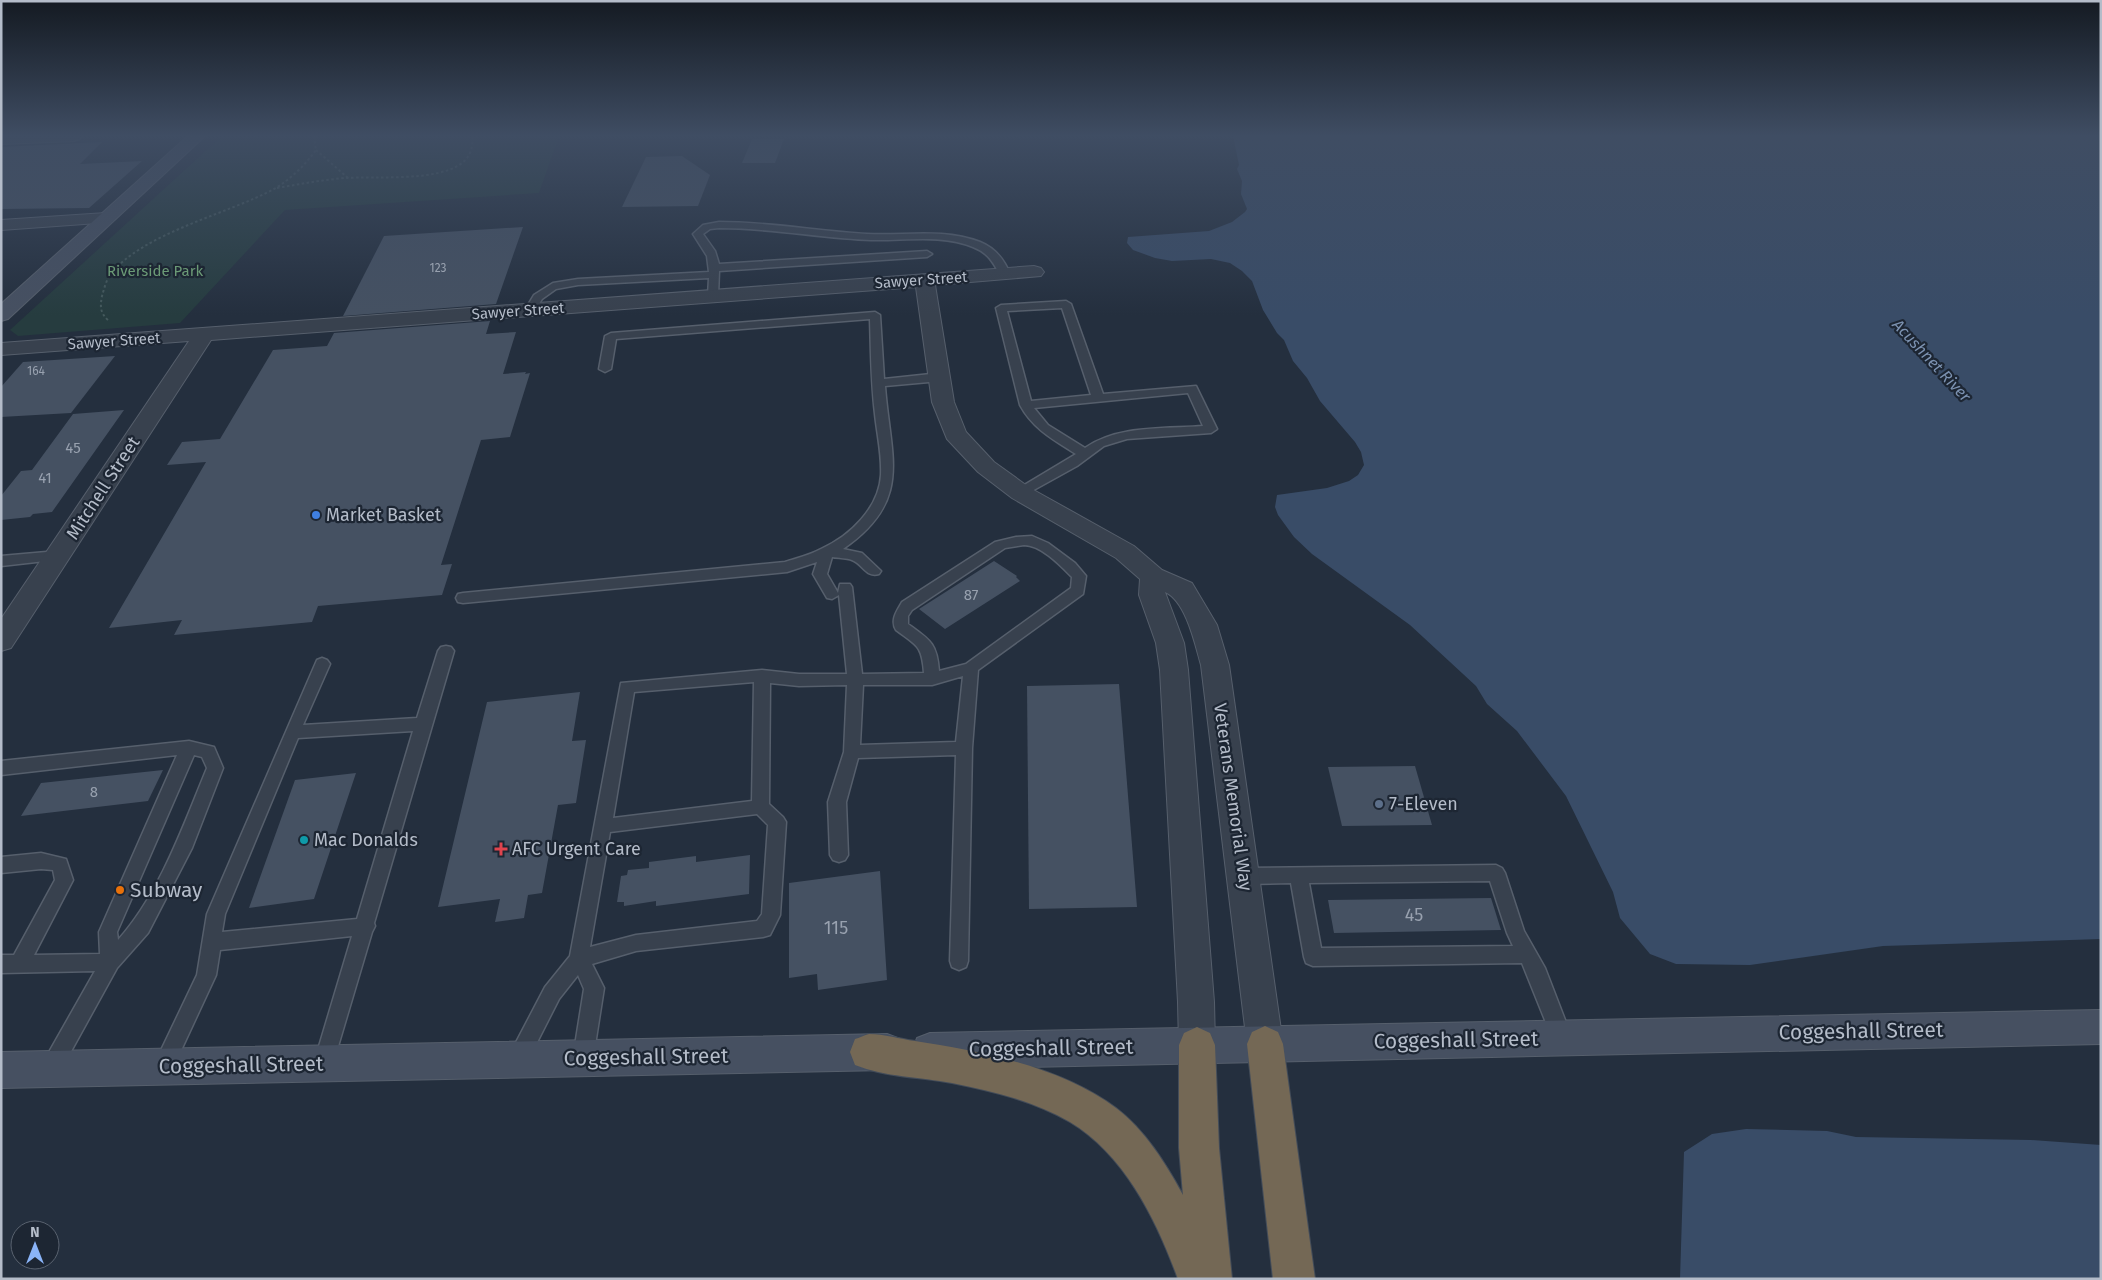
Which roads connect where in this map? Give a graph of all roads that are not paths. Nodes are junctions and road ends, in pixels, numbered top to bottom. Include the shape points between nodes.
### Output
1 (131, 196) edge
2 (106, 218) junction
3 (1, 224) edge
4 (927, 254) dead end
5 (713, 272) junction
6 (1034, 272) dead end
7 (1005, 274) junction
8 (925, 280) junction
9 (713, 296) junction
10 (530, 310) junction
11 (1, 315) edge
12 (204, 334) junction
13 (1, 349) edge
14 (605, 369) dead end
15 (940, 377) junction
16 (878, 383) junction
17 (1098, 398) junction
18 (1026, 405) junction
19 (1085, 454) junction
20 (1021, 493) junction
21 (827, 552) junction
22 (58, 556) junction
23 (1, 562) edge
24 (874, 572) dead end
25 (1153, 576) junction
26 (845, 587) dead end
27 (832, 594) dead end
28 (463, 598) dead end
29 (1, 641) edge
30 (446, 651) dead end
31 (322, 664) dead end
32 (971, 668) junction
33 (762, 676) junction
34 (932, 678) junction
35 (855, 679) junction
36 (424, 724) junction
37 (292, 732) junction
38 (189, 747) junction
39 (964, 748) junction
40 (852, 752) junction
41 (1, 768) edge
42 (760, 807) junction
43 (603, 826) junction
44 (839, 855) dead end
45 (1, 865) edge
46 (1299, 875) junction
47 (1244, 876) junction
48 (366, 926) junction
49 (211, 942) junction
50 (1528, 954) junction
51 (579, 959) junction
52 (959, 961) dead end
53 (110, 962) junction
54 (20, 963) junction
55 (1, 964) edge
56 (2101, 1027) edge
57 (1562, 1038) junction
58 (1265, 1044) junction
59 (1197, 1045) junction
60 (868, 1052) junction
61 (583, 1058) junction
62 (518, 1060) junction
63 (324, 1063) junction
64 (163, 1067) junction
65 (50, 1069) junction
66 (1, 1070) edge
67 (1199, 1279) edge
68 (1211, 1279) edge
69 (1294, 1279) edge

1 - 2 main road
2 - 3 street
2 - 11 main road
4 - 5 lane
5 - 7 lane via 710,250 700,242 698,234 711,226 727,226 874,237 957,238 993,253
5 - 9 lane
5 - 10 lane via 553,286 538,297
6 - 7 street, Sawyer Street
7 - 8 street, Sawyer Street
8 - 9 street, Sawyer Street
8 - 15 street, Veterans Memorial Way
9 - 10 street, Sawyer Street
10 - 12 street, Sawyer Street
12 - 13 street, Sawyer Street
12 - 22 street, Mitchell Street
14 - 16 lane via 611,336 875,315
15 - 16 lane
15 - 20 street, Veterans Memorial Way via 955,434 986,467
16 - 21 lane via 887,464 886,486 877,506 862,525
17 - 18 lane
17 - 18 lane via 1066,304 1001,308
17 - 19 lane via 1192,389 1211,429 1126,435 1100,443
18 - 19 lane via 1042,426
19 - 20 lane
20 - 25 street, Veterans Memorial Way via 1125,552
21 - 24 lane via 857,556
21 - 27 lane via 820,574
21 - 28 lane via 787,567
22 - 23 lane
22 - 29 street, Mitchell Street
25 - 47 street, Veterans Memorial Way via 1183,589 1210,644
25 - 59 street via 1152,595 1170,643 1178,711
26 - 35 lane
30 - 36 lane
31 - 37 lane
32 - 34 lane
32 - 34 lane via 1078,590 1079,576 1070,565 1033,542 1015,541 1000,545 907,606 901,616 901,626 924,644 930,654
32 - 39 lane
33 - 35 lane via 799,680
33 - 42 lane
33 - 43 lane via 627,687
34 - 35 lane
35 - 40 lane
36 - 37 lane
36 - 48 lane
37 - 49 lane via 216,914
38 - 41 lane
38 - 53 lane via 108,932
38 - 53 lane via 208,752 215,768 183,848 141,927
39 - 40 lane
39 - 52 lane
40 - 44 lane via 838,802
42 - 43 lane
42 - 51 lane via 776,822 771,915 763,929 636,943
43 - 51 lane
45 - 54 lane via 41,860 60,864 64,880
46 - 47 lane
46 - 50 lane via 1496,873 1516,933
46 - 50 lane via 1313,957
47 - 58 street, Veterans Memorial Way
48 - 49 lane
48 - 63 lane
49 - 64 lane via 206,975
50 - 57 lane
51 - 61 lane via 594,988
51 - 62 lane via 552,993
53 - 54 lane
53 - 65 lane
54 - 55 lane
56 - 57 main road, Coggeshall Street
57 - 58 main road, Coggeshall Street
58 - 59 main road, Coggeshall Street
58 - 69 highway
59 - 60 main road, Coggeshall Street
59 - 68 highway via 1199,1148
60 - 61 main road, Coggeshall Street
60 - 67 highway via 1002,1077 1084,1109 1110,1129 1150,1178 1176,1223
61 - 62 main road, Coggeshall Street
62 - 63 main road, Coggeshall Street
63 - 64 main road, Coggeshall Street
64 - 65 main road, Coggeshall Street
65 - 66 main road, Coggeshall Street

